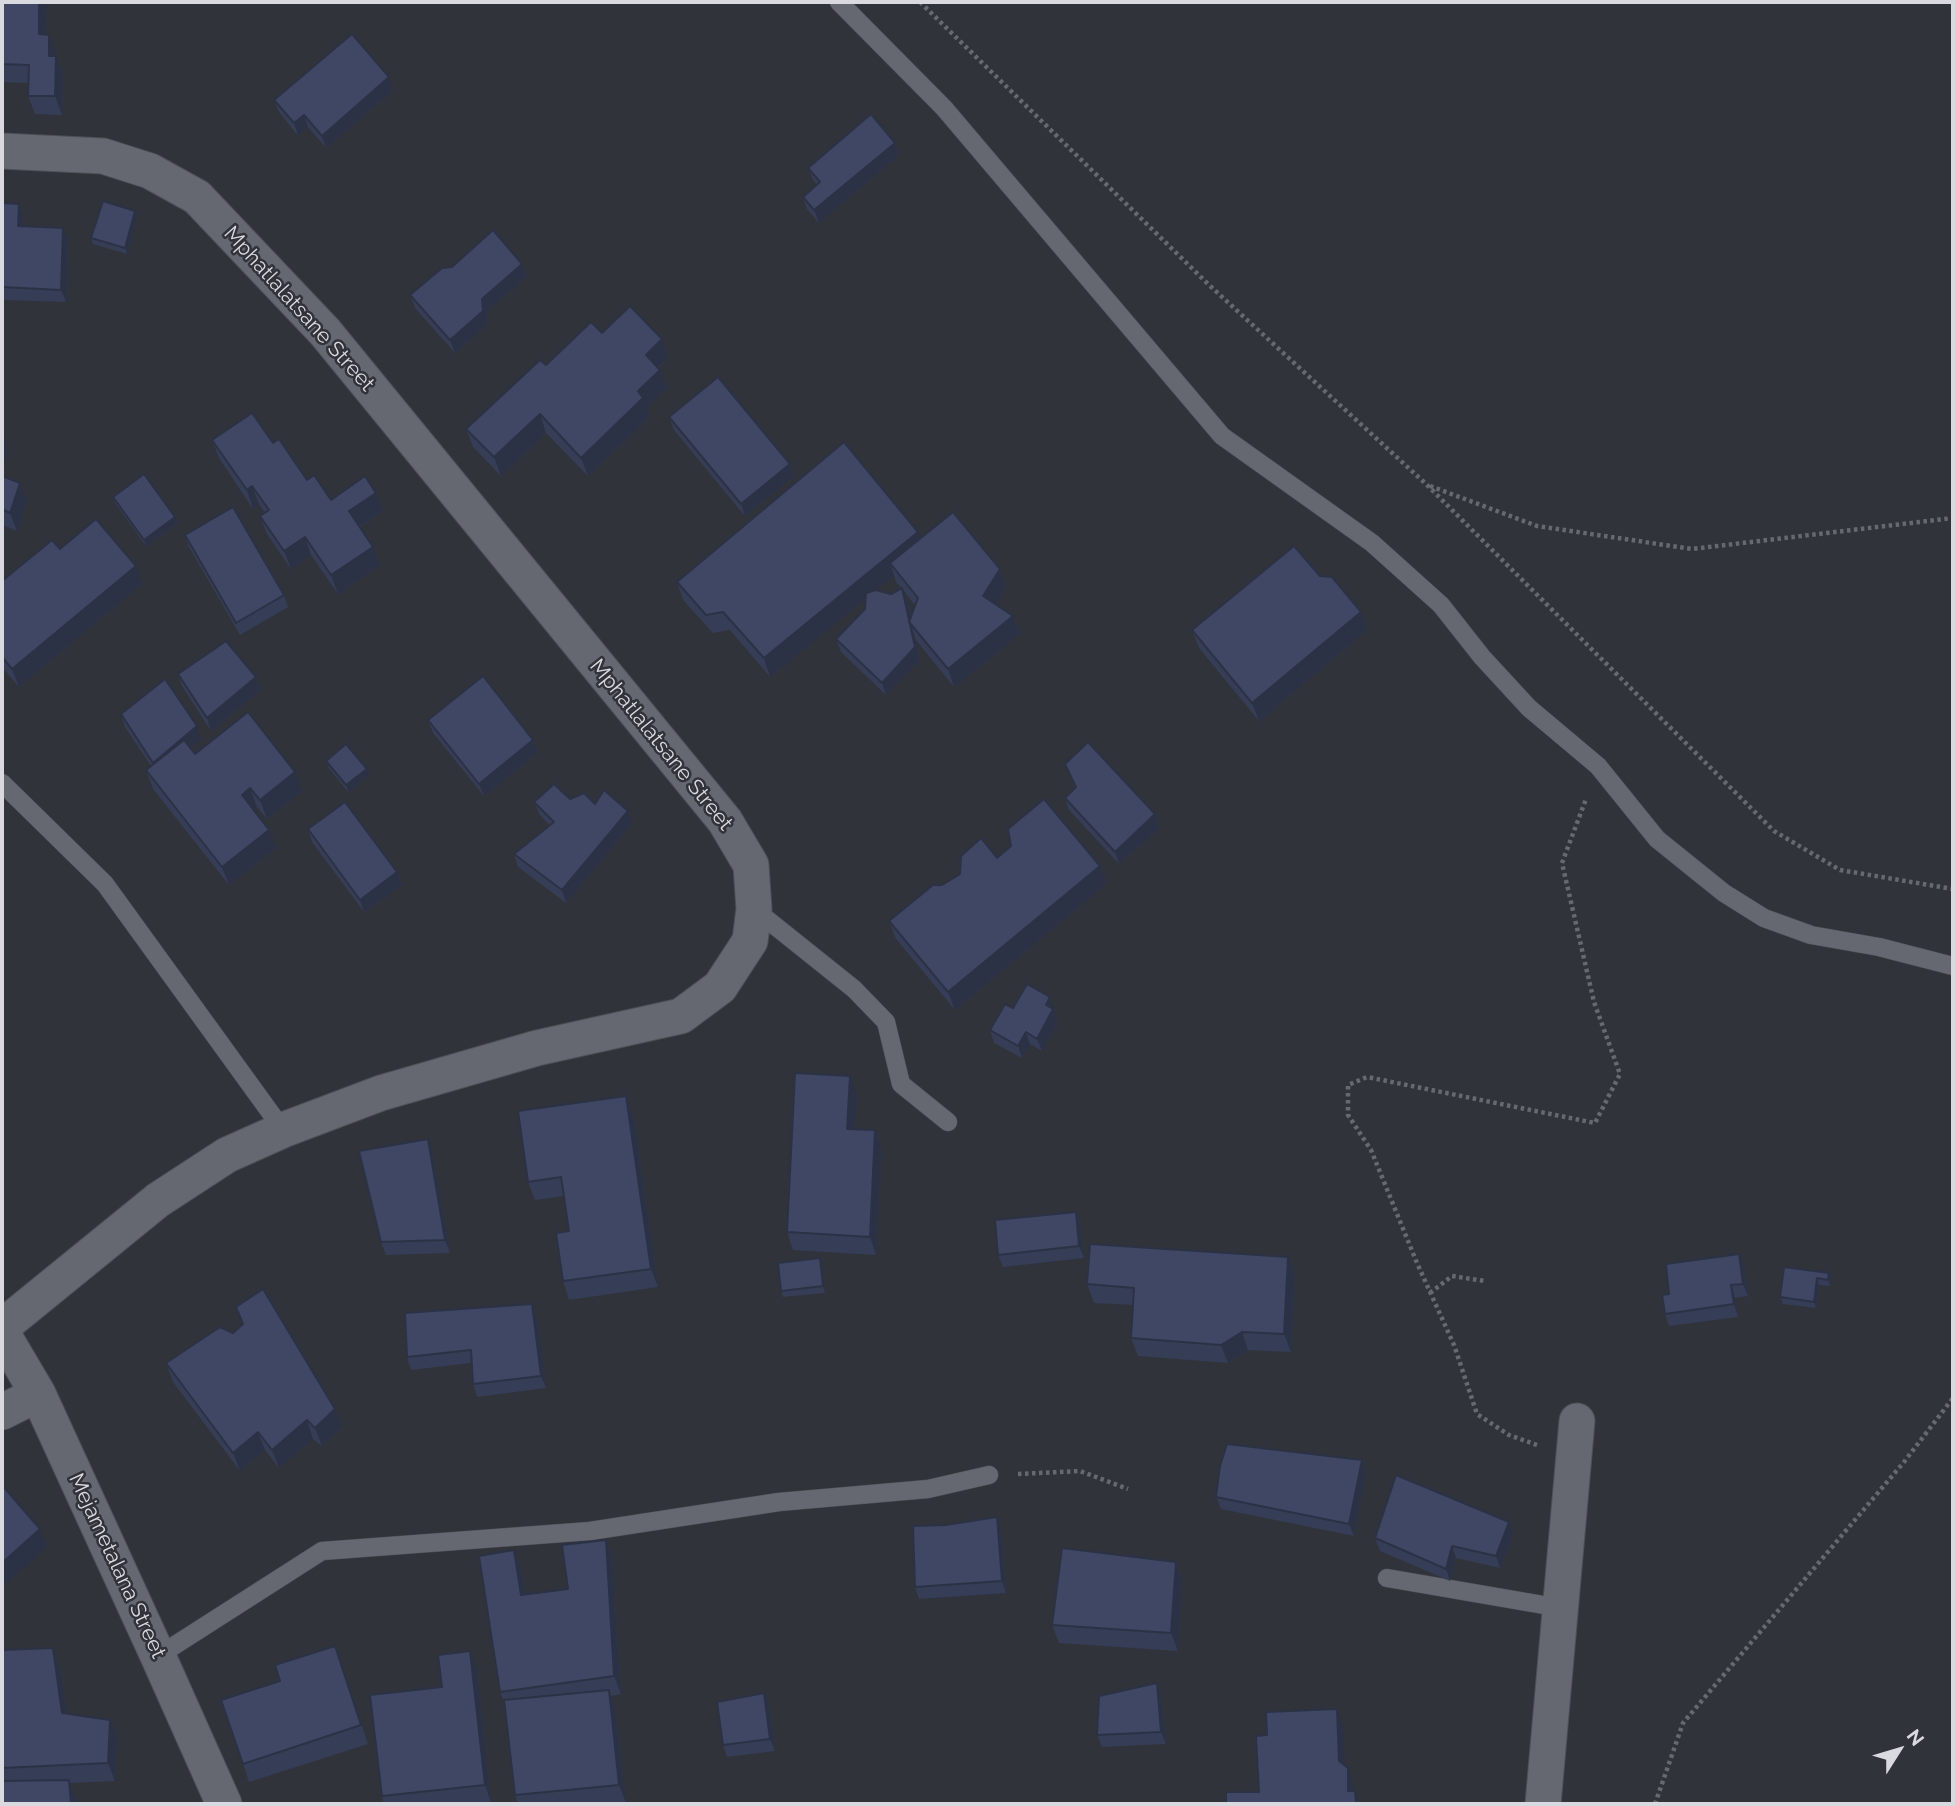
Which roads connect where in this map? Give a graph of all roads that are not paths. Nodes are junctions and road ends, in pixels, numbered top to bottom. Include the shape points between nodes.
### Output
1 (839, 2) edge
2 (2, 151) edge
3 (2, 783) edge
4 (754, 909) junction
5 (1953, 966) edge
6 (948, 1122) dead end
7 (283, 1130) junction
8 (2, 1327) edge
9 (2, 1334) edge
10 (38, 1394) junction
11 (2, 1412) edge
12 (1577, 1421) dead end
13 (989, 1475) road end
14 (1387, 1578) dead end
15 (1561, 1608) junction
16 (159, 1656) junction
17 (224, 1804) edge
18 (1543, 1804) edge

1 - 5 lane via 944,108 1222,436 1372,543 1441,605 1530,708 1598,766 1657,839 1763,918 1811,935
2 - 4 street, Mphatlalatsane Street via 103,156 150,171 197,197 325,332 725,821 751,865
3 - 7 lane via 105,884
4 - 6 lane via 854,989 886,1022 901,1084
4 - 7 street, Mphatlalatsane Street via 750,941 720,987 681,1016 537,1048 382,1093
7 - 8 street, Mphatlalatsane Street via 227,1155 158,1200
9 - 10 street, Mejametalana Street
10 - 11 street
10 - 16 street, Mejametalana Street
12 - 15 street
13 - 16 lane via 928,1489 779,1502 590,1531 322,1551
14 - 15 lane
15 - 18 street
16 - 17 street, Mejametalana Street

